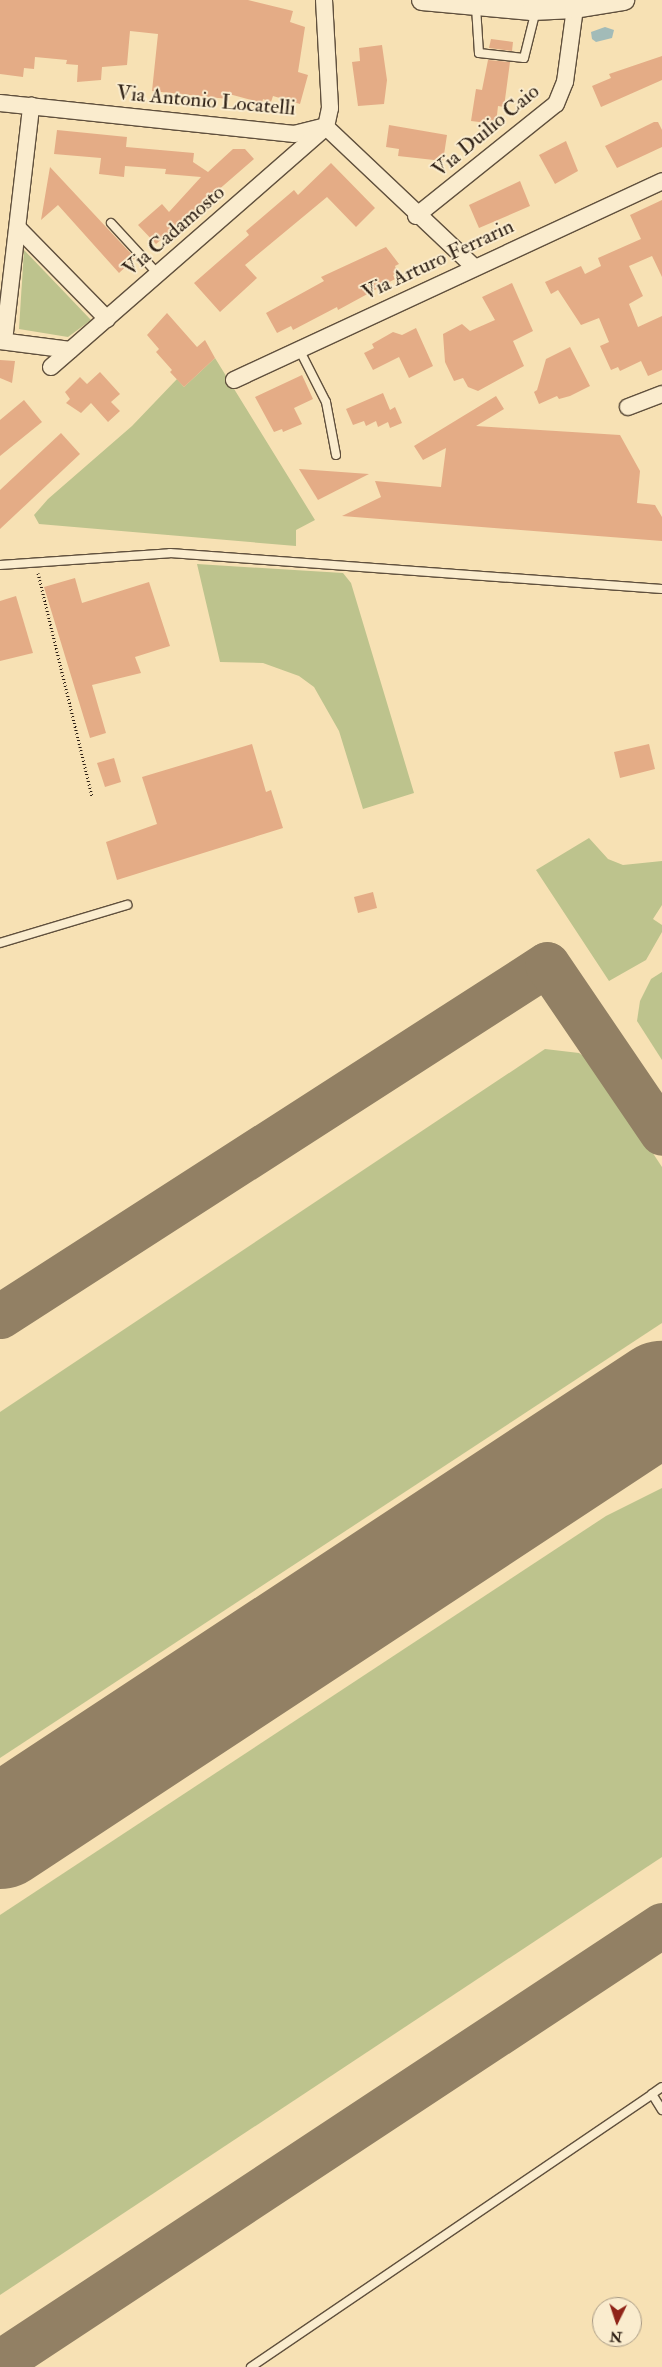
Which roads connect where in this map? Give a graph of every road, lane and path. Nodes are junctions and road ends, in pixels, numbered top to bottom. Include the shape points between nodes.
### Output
1 (324, 0) edge
2 (422, 0) edge
3 (624, 0) edge
4 (476, 7) junction
5 (575, 8) junction
6 (536, 10) junction
7 (0, 103) edge
8 (31, 106) junction
9 (326, 127) junction
10 (662, 181) edge
11 (416, 216) junction
12 (110, 223) dead end
13 (19, 229) junction
14 (473, 266) junction
15 (158, 274) junction
16 (107, 319) junction
17 (2, 341) edge
18 (299, 349) junction
19 (70, 350) junction
20 (51, 367) dead end
21 (234, 380) dead end
22 (662, 394) edge
23 (628, 407) dead end
24 (336, 455) dead end
25 (0, 565) edge
26 (32, 570) dead end
27 (662, 589) edge
28 (92, 796) dead end
29 (128, 905) dead end
30 (0, 943) edge
31 (662, 2087) edge
32 (652, 2094) junction
33 (662, 2110) edge
34 (251, 2367) edge

1 - 9 street via 330,108
2 - 4 street
3 - 5 street
4 - 6 street
4 - 6 lane via 479,53 524,58
5 - 6 street
5 - 11 street, Via Duilio Caio via 564,82 556,104
7 - 8 street, Via Antonio Locatelli
8 - 9 street, Via Antonio Locatelli via 294,134
8 - 13 street
9 - 11 street, Via Antonio Locatelli
9 - 15 street, Via Cadamosto
10 - 14 street, Via Arturo Ferrarin
11 - 14 street, Via Antonio Locatelli
12 - 15 lane
13 - 16 street
13 - 17 street
14 - 18 street, Via Arturo Ferrarin
15 - 16 street, Via Cadamosto
16 - 19 street, Via Cadamosto
17 - 19 street
18 - 21 street, Via Arturo Ferrarin
18 - 24 lane via 326,402
19 - 20 street, Via Cadamosto
22 - 23 street
25 - 27 lane via 170,553
26 - 28 path via 38,571 37,581
29 - 30 lane
31 - 32 lane
32 - 33 lane
32 - 34 lane

